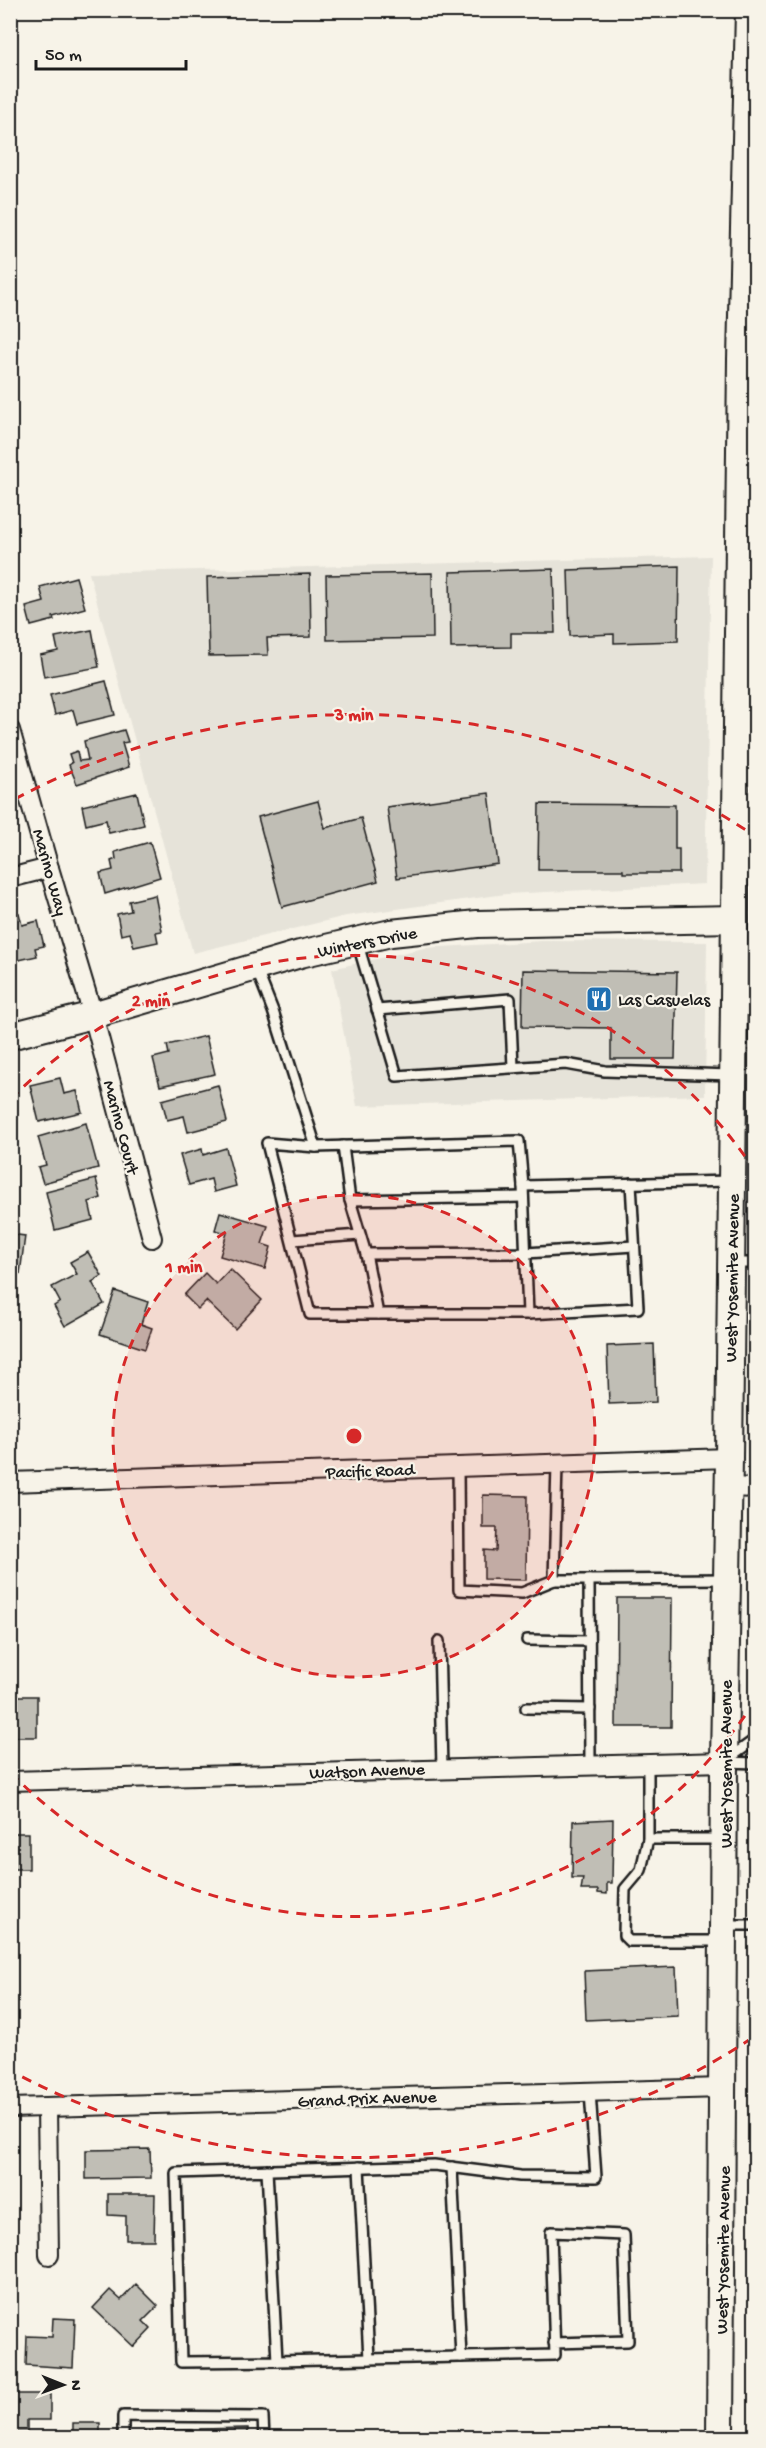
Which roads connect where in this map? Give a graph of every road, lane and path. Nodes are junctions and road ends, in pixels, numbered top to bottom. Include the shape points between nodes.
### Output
1 (749, 10) edge
2 (750, 167) edge
3 (748, 359) edge
4 (10, 730) edge
5 (48, 868) junction
6 (10, 878) edge
7 (735, 919) junction
8 (357, 941) junction
9 (255, 967) junction
10 (377, 1010) junction
11 (93, 1015) junction
12 (10, 1036) edge
13 (513, 1067) junction
14 (733, 1075) junction
15 (343, 1146) junction
16 (316, 1147) junction
17 (732, 1180) junction
18 (631, 1183) junction
19 (522, 1186) junction
20 (523, 1197) junction
21 (350, 1200) junction
22 (360, 1235) junction
23 (152, 1238) dead end
24 (292, 1240) junction
25 (634, 1246) junction
26 (526, 1253) junction
27 (366, 1254) junction
28 (743, 1263) edge
29 (378, 1314) junction
30 (528, 1314) junction
31 (729, 1458) junction
32 (557, 1464) junction
33 (458, 1467) junction
34 (10, 1482) edge
35 (729, 1487) junction
36 (756, 1488) edge
37 (728, 1579) junction
38 (554, 1580) junction
39 (589, 1580) junction
40 (527, 1640) dead end
41 (440, 1641) dead end
42 (589, 1641) junction
43 (526, 1708) dead end
44 (590, 1709) junction
45 (756, 1739) edge
46 (648, 1762) junction
47 (724, 1762) junction
48 (756, 1763) edge
49 (590, 1764) junction
50 (442, 1768) junction
51 (10, 1781) edge
52 (648, 1839) junction
53 (725, 1839) junction
54 (756, 1925) edge
55 (724, 1933) junction
56 (723, 2088) junction
57 (590, 2092) junction
58 (47, 2107) junction
59 (10, 2108) edge
60 (359, 2167) junction
61 (452, 2167) junction
62 (267, 2170) junction
63 (49, 2255) dead end
64 (554, 2343) junction
65 (461, 2357) junction
66 (369, 2359) junction
67 (277, 2361) junction
68 (123, 2438) edge
69 (264, 2438) edge
70 (720, 2438) edge

1 - 2 main road, West Yosemite Avenue
2 - 3 main road, West Yosemite Avenue
3 - 7 main road, West Yosemite Avenue
4 - 5 street, Marino Way
5 - 6 street
5 - 11 street, Marino Way
7 - 8 main road, Winters Drive via 477,924 391,933
7 - 14 main road, West Yosemite Avenue
8 - 9 main road, Winters Drive
8 - 10 lane
9 - 11 main road, Winters Drive
9 - 16 lane
10 - 13 lane via 397,1076
10 - 13 lane via 510,999
11 - 12 main road, Winters Drive
11 - 23 street, Marino Court
13 - 14 lane via 566,1064 605,1071
14 - 17 main road, West Yosemite Avenue
15 - 16 lane
15 - 19 lane via 519,1141
15 - 21 lane
16 - 24 lane via 267,1143
17 - 18 lane
17 - 28 main road, West Yosemite Avenue
18 - 19 lane
18 - 25 lane
19 - 20 lane
20 - 21 lane
20 - 26 lane
21 - 22 lane
22 - 24 lane
22 - 27 lane
24 - 29 lane via 310,1314
25 - 26 lane
25 - 30 lane via 638,1308
26 - 27 lane
26 - 30 lane
27 - 29 lane
28 - 31 main road, West Yosemite Avenue
29 - 30 lane
31 - 32 street, Pacific Road
31 - 35 main road, West Yosemite Avenue
32 - 33 street, Pacific Road
32 - 38 lane
33 - 34 street, Pacific Road
33 - 38 lane via 459,1590 522,1593
35 - 36 street
35 - 37 main road, West Yosemite Avenue
37 - 39 lane
37 - 47 main road, West Yosemite Avenue
38 - 39 lane
39 - 42 lane
40 - 42 lane
41 - 50 lane
42 - 44 lane
43 - 44 lane
44 - 49 lane
45 - 47 lane
46 - 47 street, Watson Avenue
46 - 49 street, Watson Avenue
46 - 52 lane
47 - 48 lane
47 - 53 main road, West Yosemite Avenue
49 - 50 street, Watson Avenue
50 - 51 street, Watson Avenue
52 - 53 lane
52 - 55 lane via 641,1870 625,1889 624,1936 629,1941
53 - 55 main road, West Yosemite Avenue
54 - 55 lane
55 - 56 main road, West Yosemite Avenue
56 - 57 street, Grand Prix Avenue
56 - 70 main road, West Yosemite Avenue
57 - 58 street, Grand Prix Avenue
57 - 61 lane via 596,2177 520,2176
58 - 59 street, Grand Prix Avenue
58 - 63 street
60 - 61 lane
60 - 62 lane
60 - 66 lane
61 - 65 lane
62 - 67 lane
62 - 67 lane via 176,2173 181,2362
64 - 64 lane via 628,2341 624,2235 551,2232
64 - 65 lane via 555,2355
65 - 66 lane
66 - 67 lane
68 - 69 lane via 123,2416 263,2417

